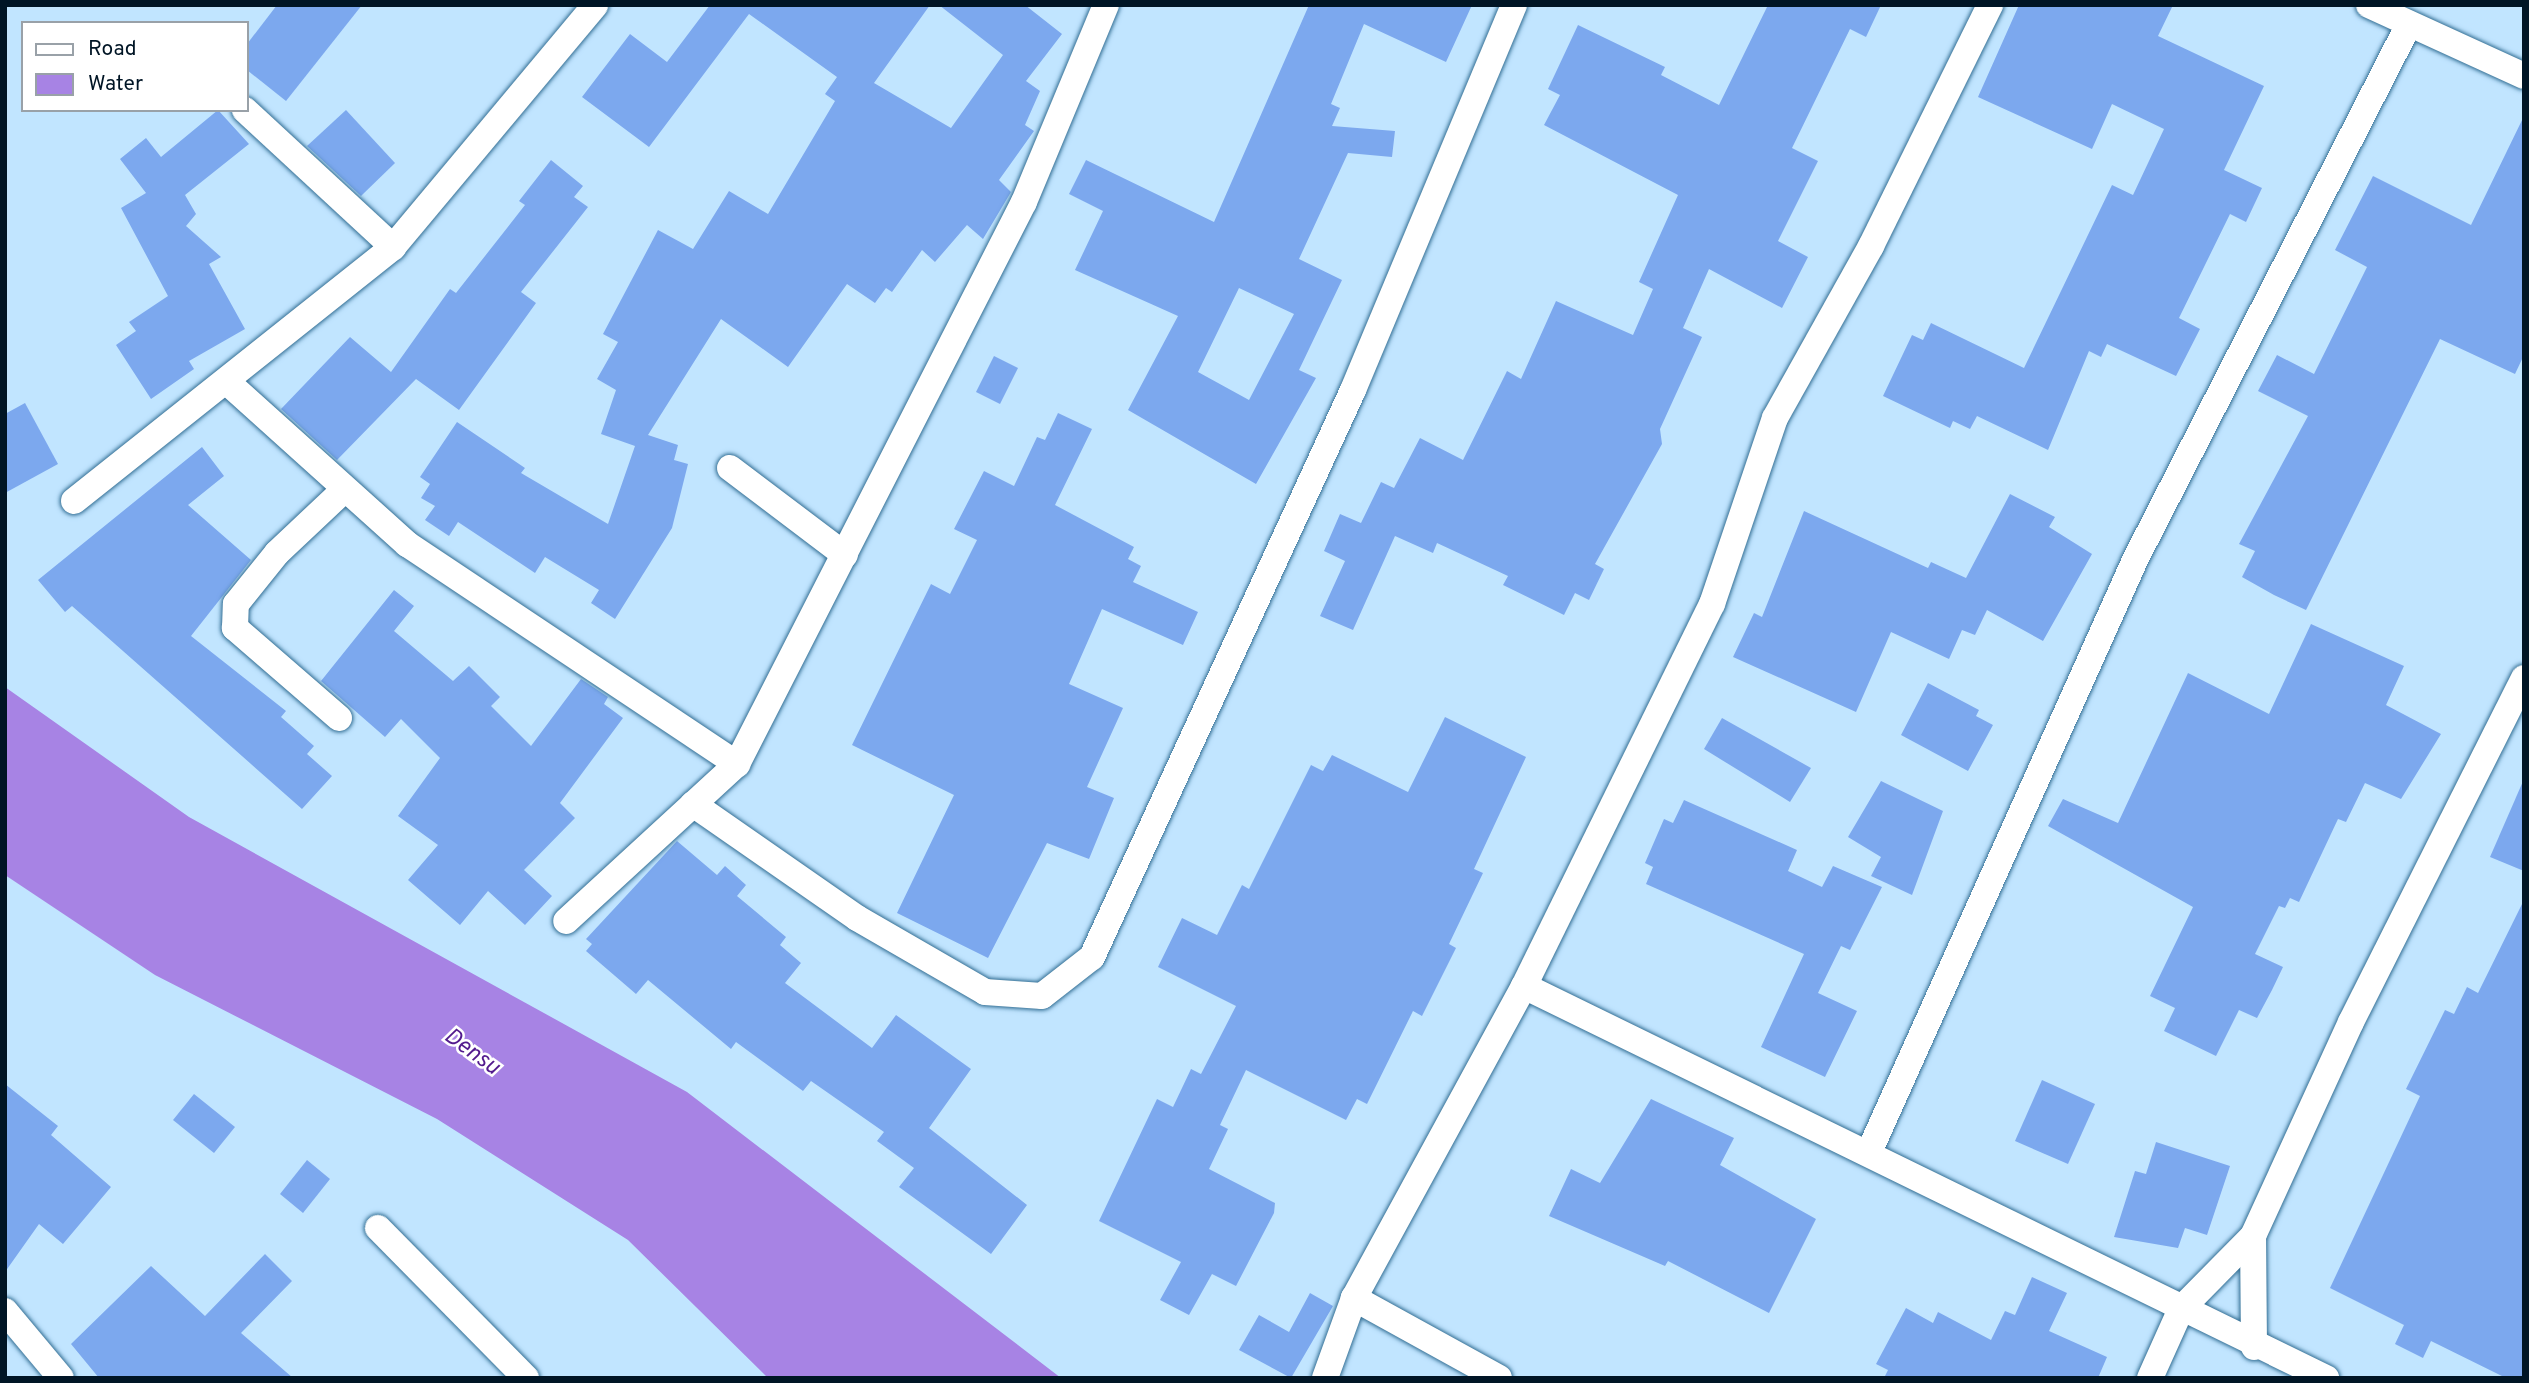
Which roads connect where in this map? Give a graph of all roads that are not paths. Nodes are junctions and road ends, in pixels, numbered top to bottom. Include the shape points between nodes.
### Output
1 (595, 5) edge
2 (1106, 5) edge
3 (1514, 5) edge
4 (1990, 5) edge
5 (2369, 5) edge
6 (2409, 24) junction
7 (2524, 76) edge
8 (247, 112) edge
9 (393, 247) junction
10 (226, 381) junction
11 (730, 468) dead end
12 (345, 489) junction
13 (74, 501) dead end
14 (845, 555) junction
15 (2524, 678) edge
16 (339, 718) dead end
17 (737, 764) junction
18 (693, 804) junction
19 (566, 921) dead end
20 (1524, 986) junction
21 (1870, 1150) junction
22 (378, 1228) dead end
23 (2253, 1236) junction
24 (1354, 1298) junction
25 (2181, 1309) junction
26 (5, 1311) edge
27 (2254, 1347) junction
28 (61, 1378) edge
29 (526, 1378) edge
30 (1325, 1378) edge
31 (1499, 1378) edge
32 (2150, 1378) edge
33 (2326, 1378) edge

1 - 9 street
2 - 14 street via 1024,202
3 - 18 street via 1353,390 1092,957 1042,996 985,992 857,918
4 - 20 street via 1871,246 1775,418 1712,604
5 - 6 street
6 - 7 street
6 - 21 street via 2135,560
8 - 9 street
9 - 10 street
10 - 12 street
10 - 13 street
11 - 14 street
12 - 16 street via 277,553 236,604 235,628
12 - 17 street via 474,591
14 - 17 street
15 - 23 street via 2351,1022
17 - 18 street
18 - 19 street
20 - 21 street
20 - 24 street
21 - 25 street
22 - 29 street
23 - 25 street
23 - 27 street
24 - 30 street
24 - 31 street
25 - 27 street
25 - 32 street
26 - 28 street
27 - 33 street

